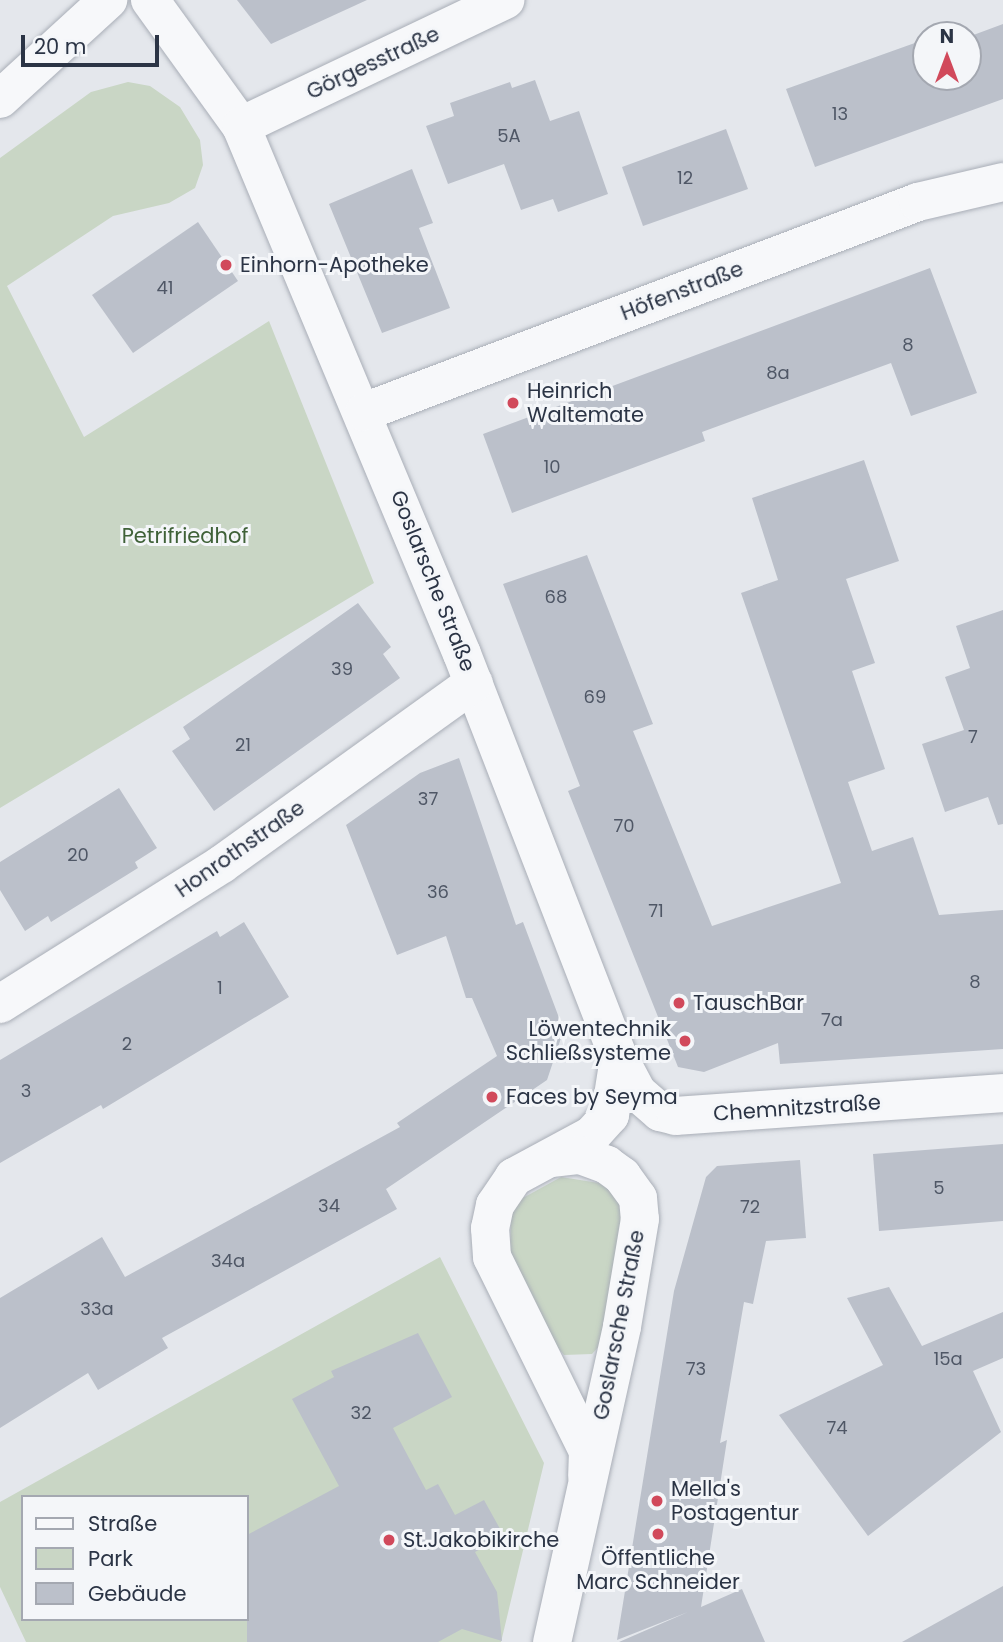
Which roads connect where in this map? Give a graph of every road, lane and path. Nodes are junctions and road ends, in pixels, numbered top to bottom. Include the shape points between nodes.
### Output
1 (108, 0) edge
2 (150, 0) edge
3 (505, 0) edge
4 (0, 99) edge
5 (241, 125) junction
6 (1003, 182) edge
7 (364, 412) junction
8 (474, 683) junction
9 (0, 1004) edge
10 (619, 1058) junction
11 (1003, 1093) edge
12 (545, 1158) junction
13 (587, 1476) junction
14 (552, 1642) edge

1 - 4 street
2 - 5 street, Goslarsche Straße
3 - 5 street, Görgesstraße
5 - 7 street, Goslarsche Straße
6 - 7 street, Höfenstraße via 918,202
7 - 8 street, Goslarsche Straße
8 - 9 street, Honrothstraße via 222,864
8 - 10 street, Goslarsche Straße
10 - 11 street, Chemnitzstraße via 639,1093 660,1112 676,1116
10 - 12 street, Goslarsche Straße via 610,1115 592,1135
12 - 13 street, Goslarsche Straße via 514,1177 502,1192 490,1228 492,1257 577,1423 588,1451
12 - 13 street, Goslarsche Straße via 596,1158 622,1176 638,1198 640,1219 630,1281
13 - 14 street, Goslarsche Straße

